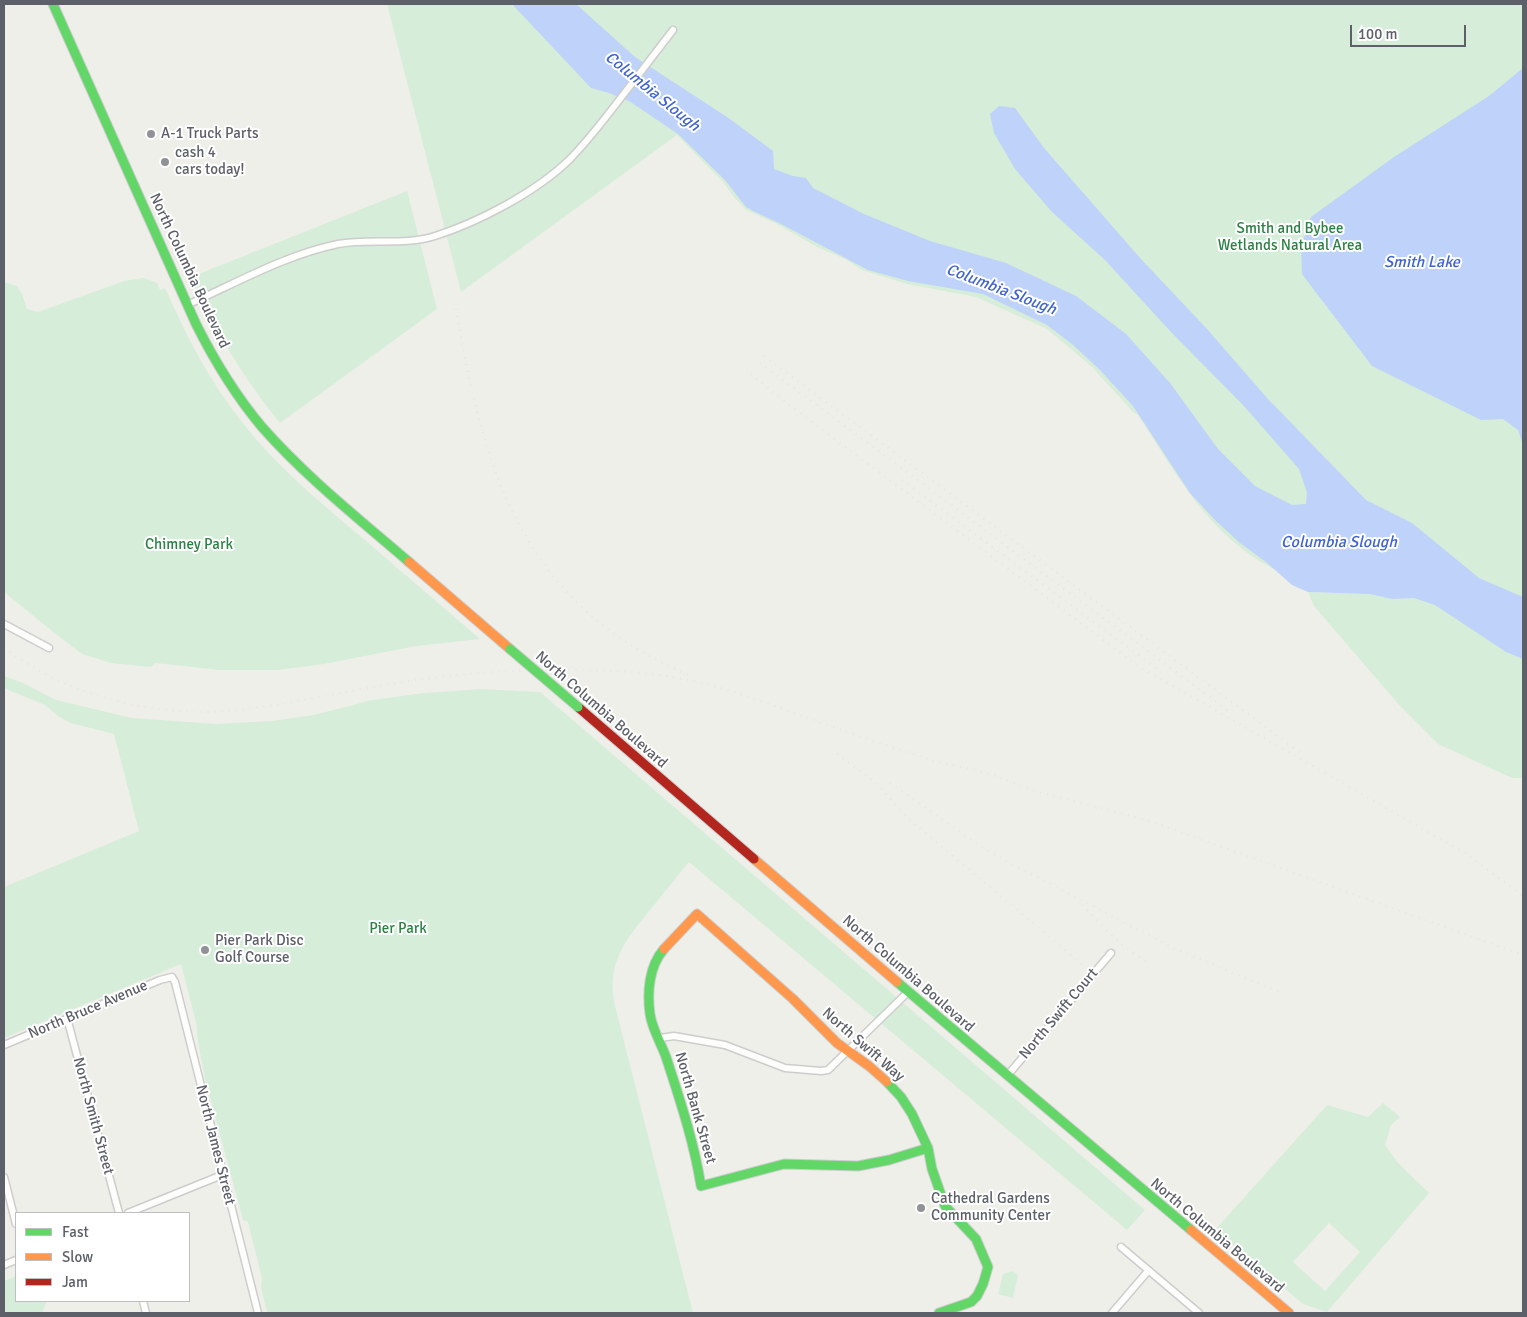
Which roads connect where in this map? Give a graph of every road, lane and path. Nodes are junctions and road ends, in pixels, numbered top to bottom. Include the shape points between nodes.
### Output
1 (53, 4) edge
2 (673, 30) dead end
3 (187, 305) junction
4 (4, 624) edge
5 (49, 648) dead end
6 (697, 914) joint
7 (1111, 953) dead end
8 (172, 977) joint
9 (908, 992) junction
10 (67, 1018) junction
11 (660, 1038) junction
12 (4, 1045) edge
13 (848, 1051) junction
14 (1006, 1076) junction
15 (928, 1148) junction
16 (222, 1175) junction
17 (4, 1177) edge
18 (119, 1212) edge
19 (130, 1212) edge
20 (15, 1220) edge
21 (1121, 1247) dead end
22 (1148, 1270) junction
23 (258, 1313) edge
24 (938, 1313) edge
25 (1112, 1313) edge
26 (1199, 1313) edge
27 (1289, 1313) edge

1 - 3 main road, North Columbia Boulevard
2 - 3 street via 598,128 568,160 536,187 509,203 435,236 418,240 340,244 309,251
3 - 9 main road, North Columbia Boulevard, bridge via 206,344 251,412 314,479
4 - 5 street
6 - 11 main road, North Bank Street via 655,963 650,1014
6 - 13 main road, North Swift Way
7 - 14 street, North Swift Court
8 - 10 street, North Bruce Avenue
8 - 16 street, North James Street
9 - 13 street
9 - 14 main road, North Columbia Boulevard
10 - 12 street, North Bruce Avenue
10 - 18 street, North Smith Street
11 - 13 street via 674,1036 725,1045 780,1067 821,1071 828,1070
11 - 15 main road, North Bank Street via 692,1139 701,1186 784,1164 858,1166
13 - 15 main road, North Swift Way via 901,1097
14 - 27 main road, North Columbia Boulevard
15 - 24 main road, North Swift Way via 945,1206 976,1239 988,1267 983,1284 971,1302
16 - 19 street
16 - 23 street, North James Street
17 - 20 street
21 - 22 street
22 - 25 street
22 - 26 street

